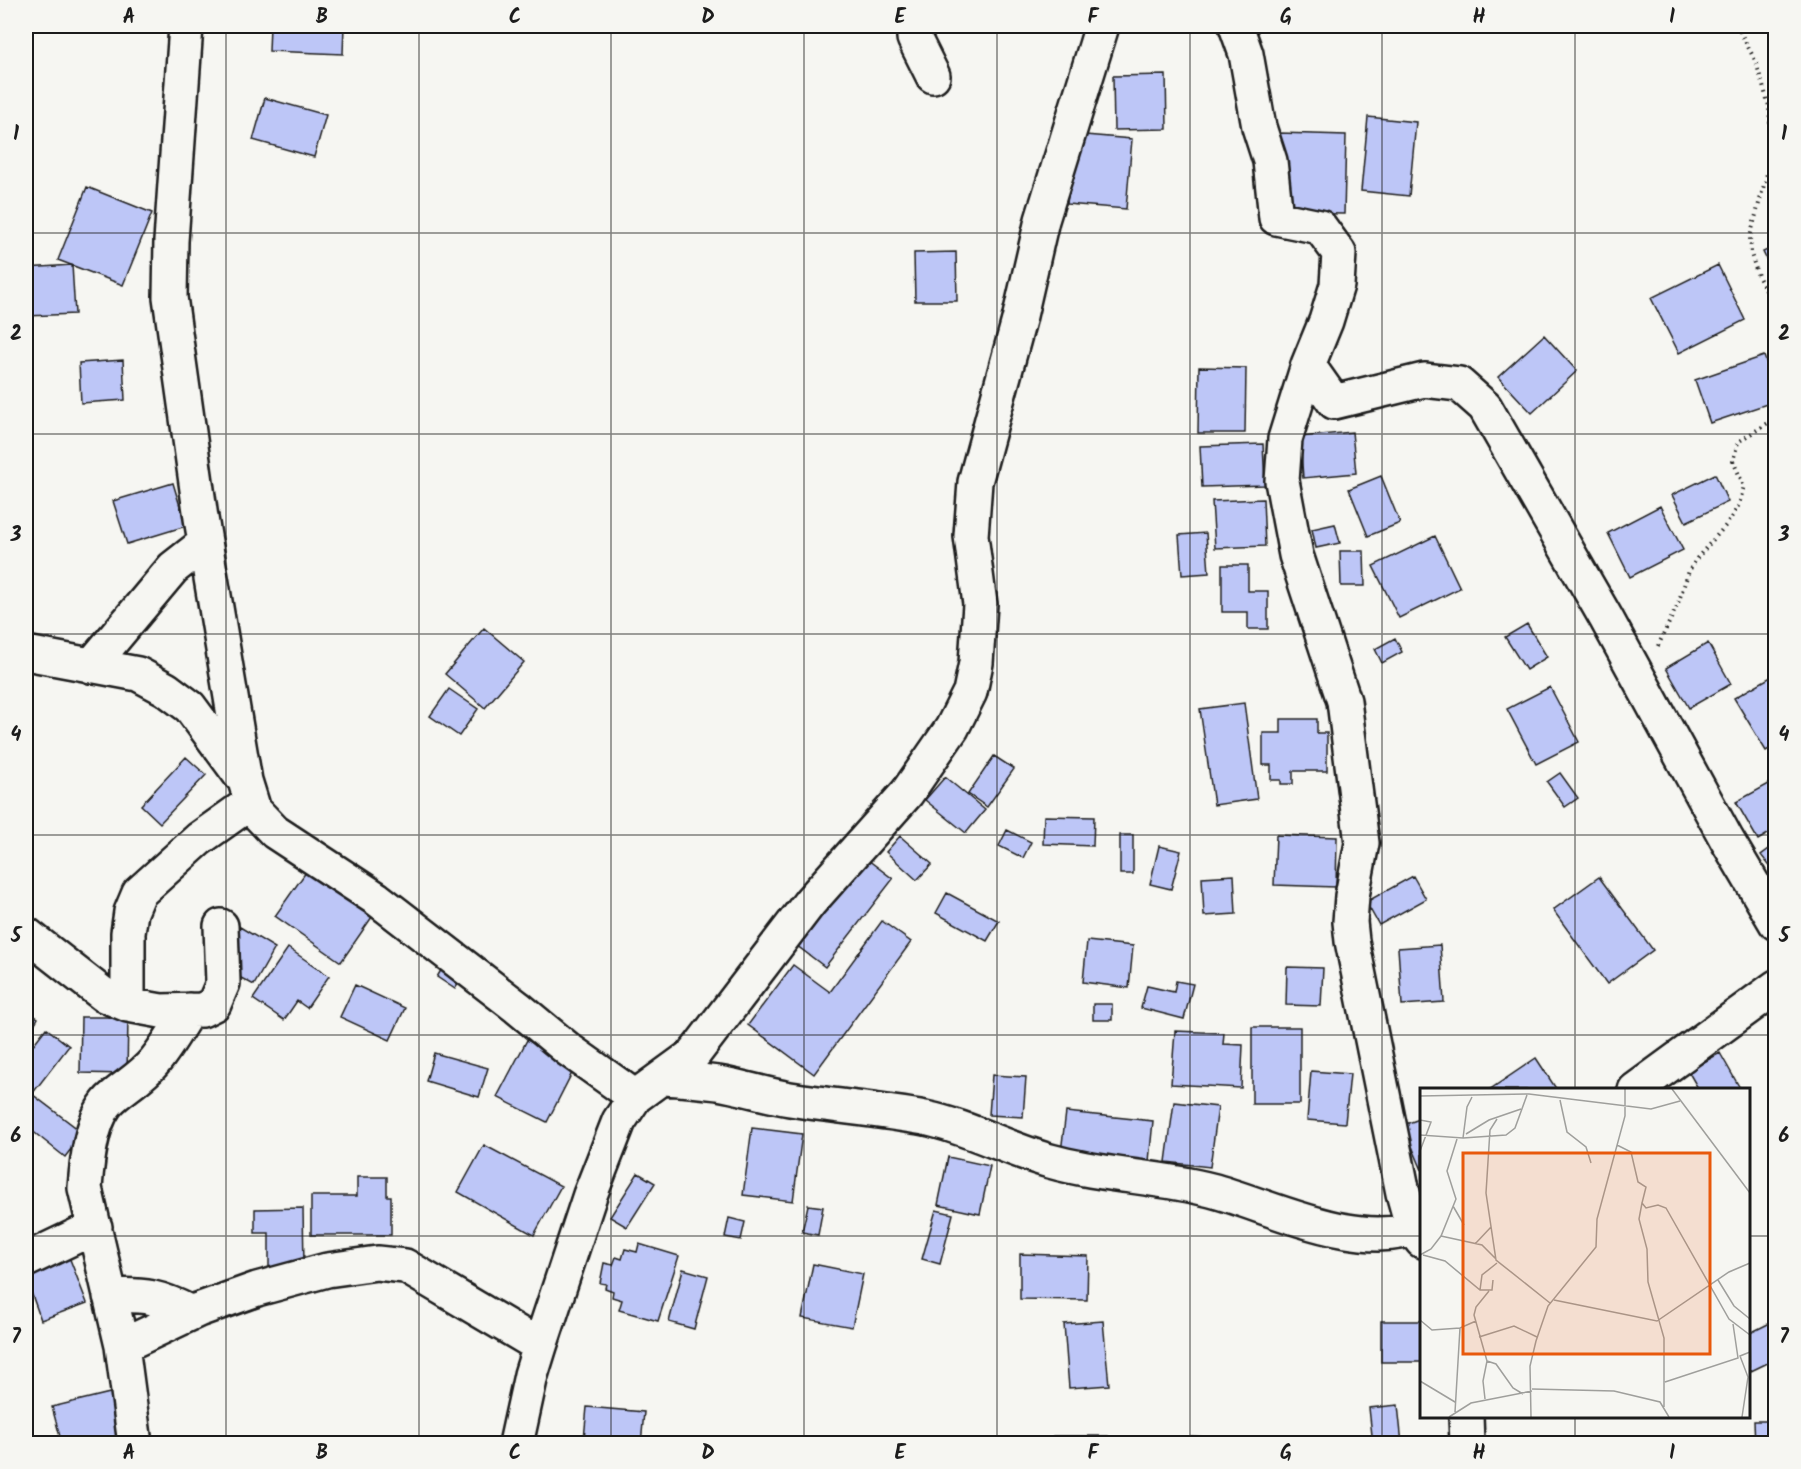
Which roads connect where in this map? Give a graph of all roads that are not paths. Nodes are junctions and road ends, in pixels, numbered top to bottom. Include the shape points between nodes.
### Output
1 (186, 26) edge
2 (915, 26) edge
3 (1102, 26) edge
4 (1236, 26) edge
5 (933, 76) dead end
6 (1308, 365) junction
7 (205, 543) junction
8 (26, 652) edge
9 (91, 666) junction
10 (248, 792) junction
11 (1776, 922) edge
12 (221, 926) dead end
13 (26, 934) edge
14 (1776, 987) edge
15 (128, 1005) junction
16 (189, 1011) junction
17 (664, 1078) junction
18 (1636, 1088) edge
19 (635, 1097) junction
20 (95, 1227) junction
21 (1419, 1232) edge
22 (26, 1260) edge
23 (110, 1296) junction
24 (191, 1313) junction
25 (122, 1346) junction
26 (540, 1346) junction
27 (1466, 1418) edge
28 (135, 1443) edge
29 (516, 1443) edge
30 (1467, 1443) edge

1 - 7 street via 170,297
2 - 5 street via 914,38
3 - 17 street via 1042,220 975,482 971,536 980,604 970,692 952,728 907,793 810,902 694,1054
4 - 6 street via 1270,160 1276,218 1320,226 1339,253 1337,285
6 - 11 street via 1334,402 1424,380 1459,384 1485,407
6 - 21 street via 1285,439 1282,482 1296,555 1344,701 1362,843 1352,896 1352,941 1403,1193
7 - 9 street via 173,568
7 - 10 street
8 - 9 street
9 - 10 street via 138,674 190,707
10 - 15 street via 139,893 128,933
10 - 19 street via 254,810 275,832 377,899
12 - 16 street via 223,983 214,1004 202,1011
13 - 15 street via 104,995
14 - 18 street
15 - 16 street
16 - 20 street via 155,1062 111,1098 95,1124 85,1188
17 - 19 street
17 - 21 street via 719,1083 787,1099 926,1119 1048,1161 1213,1190 1343,1230
19 - 26 street via 620,1121 590,1195
20 - 22 street
20 - 23 street
23 - 24 street via 150,1296
23 - 25 street
24 - 25 street
24 - 26 street via 327,1270 377,1263 405,1266
25 - 28 street
26 - 29 street
27 - 30 street

